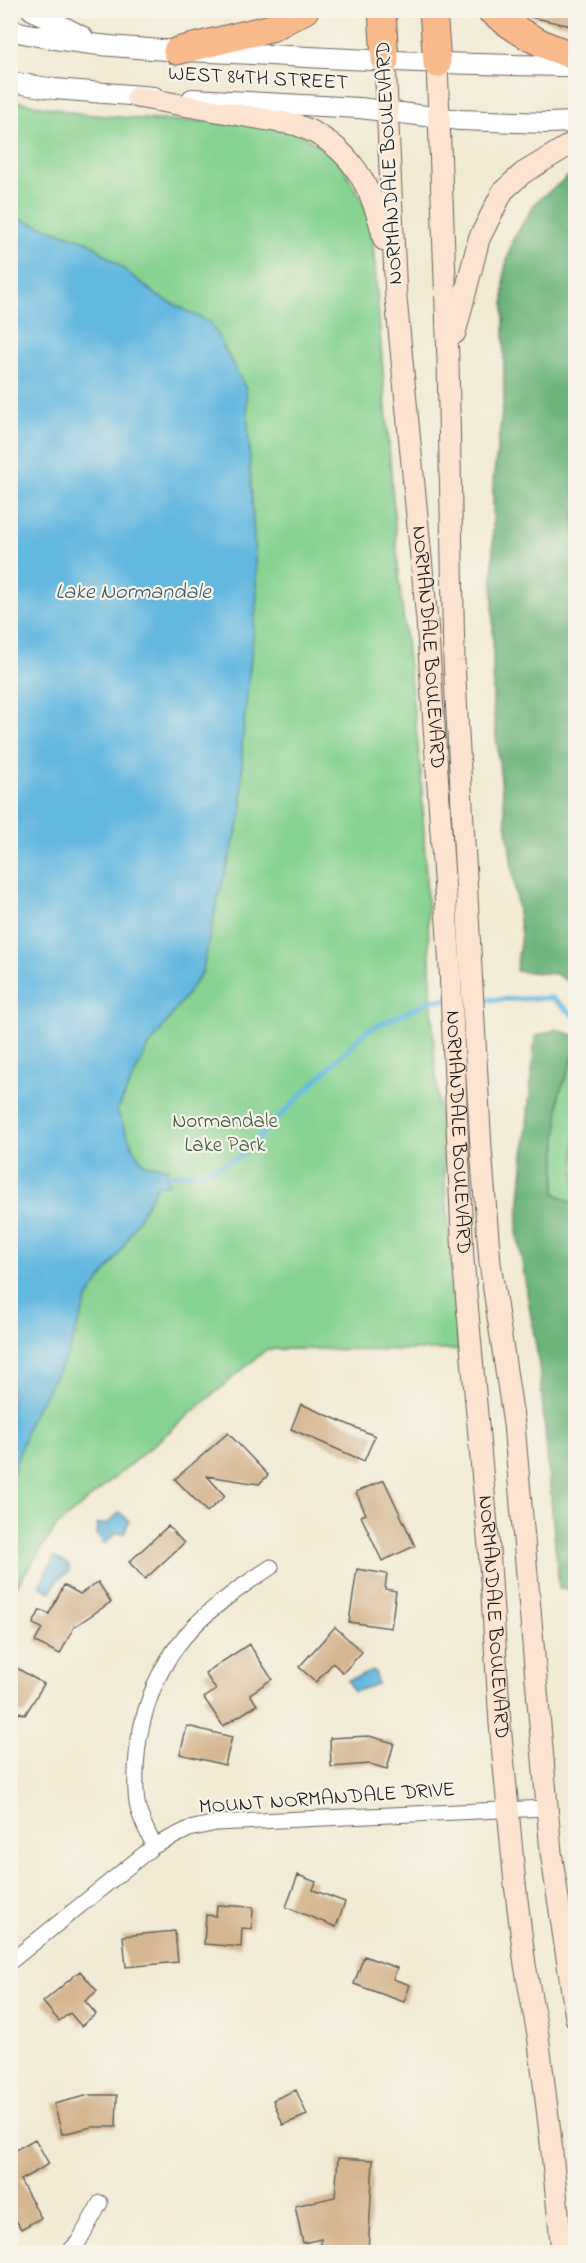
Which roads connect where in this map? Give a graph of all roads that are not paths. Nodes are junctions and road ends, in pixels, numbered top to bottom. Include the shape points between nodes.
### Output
1 (32, 10) edge
2 (305, 10) edge
3 (382, 10) edge
4 (433, 10) edge
5 (490, 10) edge
6 (10, 30) edge
7 (96, 44) junction
8 (177, 51) junction
9 (576, 56) edge
10 (385, 61) junction
11 (437, 64) junction
12 (576, 66) edge
13 (10, 82) edge
14 (137, 97) junction
15 (386, 110) junction
16 (440, 117) junction
17 (576, 122) edge
18 (576, 141) edge
19 (396, 298) junction
20 (448, 360) junction
21 (460, 968) junction
22 (271, 1567) dead end
23 (547, 1808) junction
24 (508, 1810) junction
25 (154, 1846) junction
26 (10, 1962) edge
27 (576, 2018) edge
28 (100, 2203) dead end
29 (69, 2253) edge
30 (562, 2253) edge

1 - 7 street
2 - 8 highway via 271,27
3 - 10 highway, NORMANDALE BOULEVARD
4 - 11 highway, NORMANDALE BOULEVARD
5 - 9 highway via 514,30 549,48
6 - 7 street, WEST 84TH STREET
7 - 8 street, WEST 84TH STREET
8 - 10 street, WEST 84TH STREET
10 - 11 street, WEST 84TH STREET
10 - 15 main road, NORMANDALE BOULEVARD
11 - 12 street, WEST 84TH STREET
11 - 16 main road, NORMANDALE BOULEVARD
13 - 14 street, WEST 84TH STREET
14 - 15 street, WEST 84TH STREET
14 - 19 main road via 297,125 330,141 361,175 374,202
15 - 16 street, WEST 84TH STREET
15 - 19 main road, NORMANDALE BOULEVARD
16 - 17 street, WEST 84TH STREET
16 - 20 main road, NORMANDALE BOULEVARD
18 - 20 main road via 523,173 503,191 479,239
19 - 21 main road, NORMANDALE BOULEVARD
20 - 21 main road, NORMANDALE BOULEVARD
21 - 23 main road, NORMANDALE BOULEVARD via 475,1032 490,1263 514,1424
21 - 24 main road, NORMANDALE BOULEVARD via 452,1033 464,1258
22 - 25 street via 205,1614 173,1650 155,1681 136,1757 138,1807
23 - 24 street, MOUNT NORMANDALE DRIVE
23 - 27 main road, NORMANDALE BOULEVARD
24 - 25 street, MOUNT NORMANDALE DRIVE via 216,1823 189,1829
24 - 30 main road, NORMANDALE BOULEVARD
25 - 26 street, MOUNT NORMANDALE DRIVE
28 - 29 street

